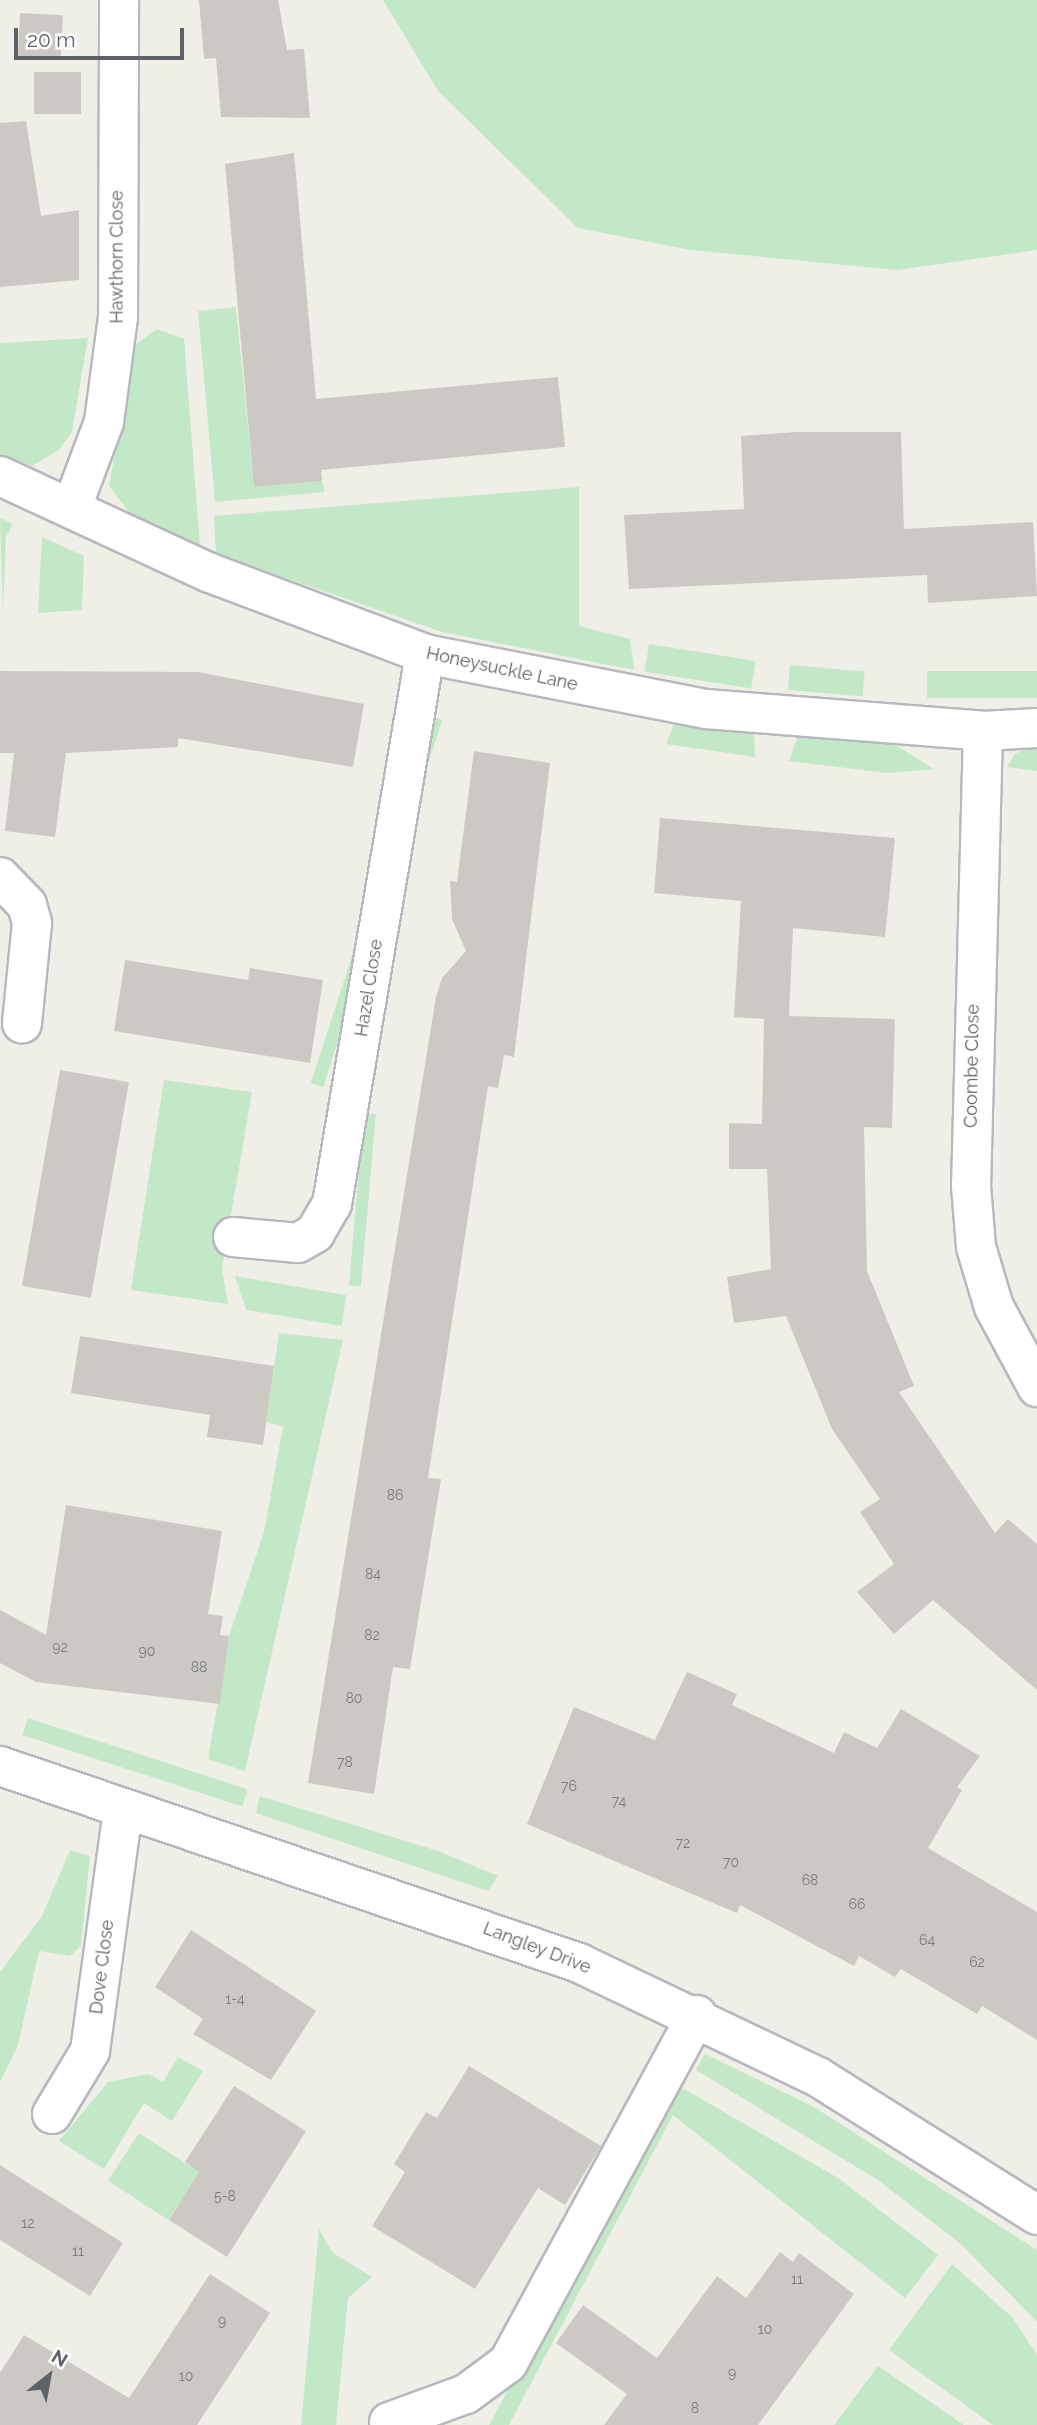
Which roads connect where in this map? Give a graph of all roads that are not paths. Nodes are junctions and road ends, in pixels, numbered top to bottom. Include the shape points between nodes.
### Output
1 (119, 0) edge
2 (0, 476) edge
3 (72, 507) junction
4 (425, 654) junction
5 (1037, 728) edge
6 (983, 731) junction
7 (0, 877) edge
8 (22, 1024) dead end
9 (233, 1237) dead end
10 (1037, 1387) edge
11 (0, 1766) edge
12 (124, 1810) junction
13 (696, 2015) junction
14 (52, 2114) dead end
15 (1037, 2215) edge
16 (389, 2422) dead end

1 - 3 street, Hawthorn Close via 113,375 104,422
2 - 3 street, Honeysuckle Lane
3 - 4 street, Honeysuckle Lane via 210,573
4 - 6 street, Honeysuckle Lane via 706,709
4 - 9 street, Hazel Close via 332,1204 315,1233 298,1243
5 - 6 street, Honeysuckle Lane
6 - 10 street, Coombe Close via 971,1185 976,1247 994,1307
7 - 8 street via 27,905 32,923
11 - 12 street, Langley Drive
12 - 13 street, Langley Drive via 459,1918
12 - 14 street, Dove Close via 90,2051
13 - 15 street, Langley Drive via 818,2077
13 - 16 street via 508,2363 466,2394

